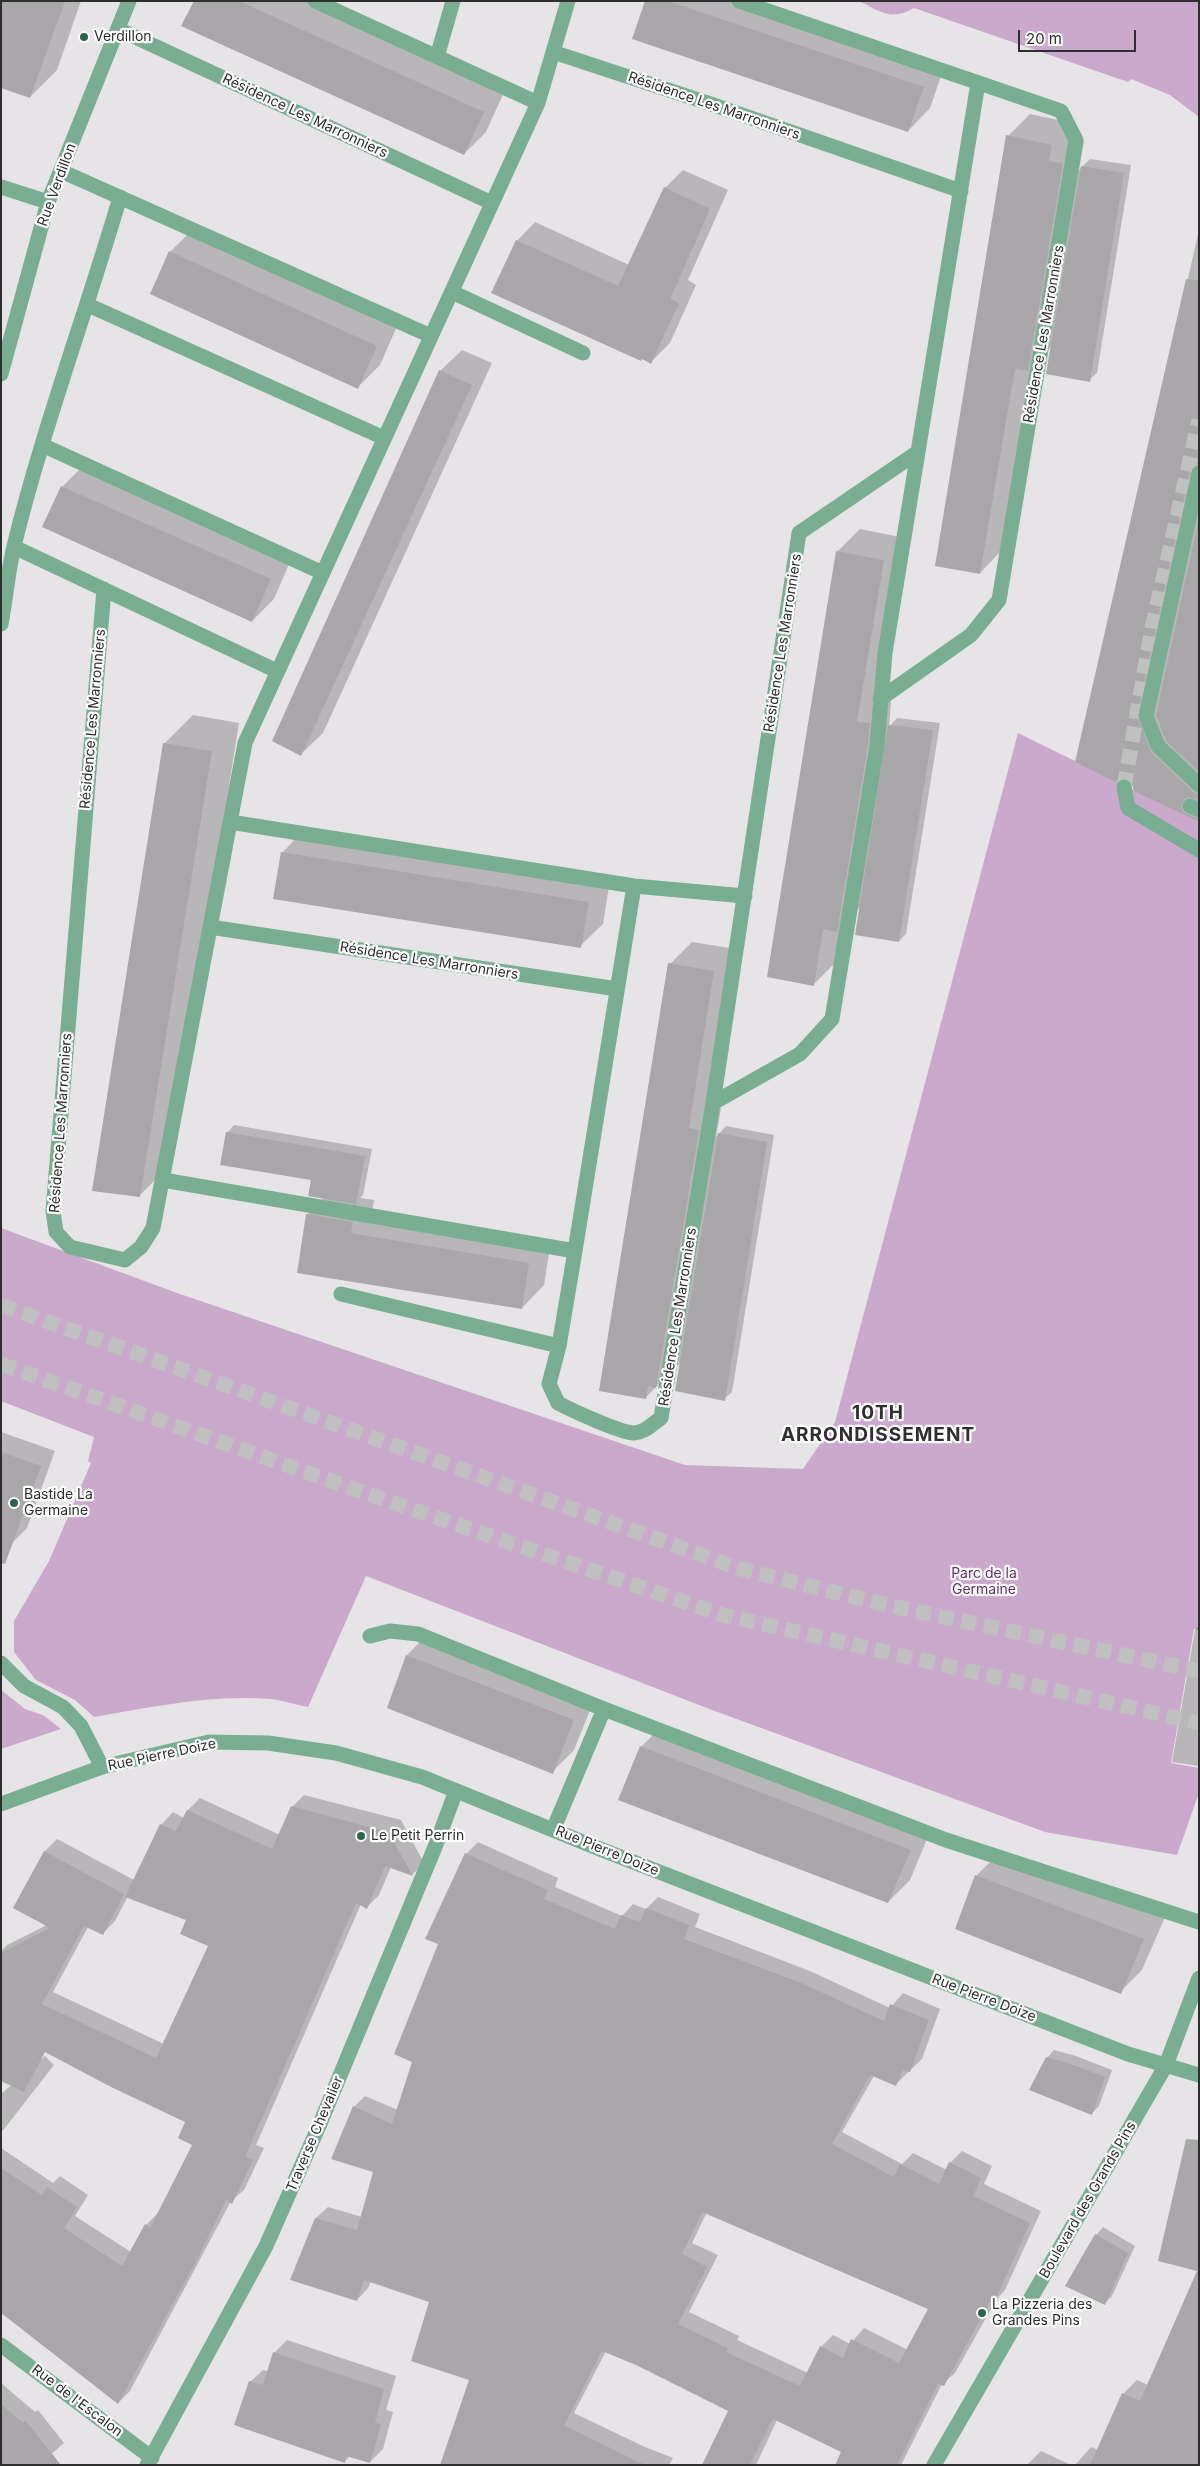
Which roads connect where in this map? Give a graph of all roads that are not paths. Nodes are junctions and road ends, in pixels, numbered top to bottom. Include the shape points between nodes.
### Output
1 (129, 1) edge
2 (315, 1) edge
3 (453, 1) edge
4 (568, 1) edge
5 (739, 1) edge
6 (118, 29) junction
7 (553, 52) junction
8 (437, 57) junction
9 (978, 83) junction
10 (538, 103) junction
11 (61, 171) junction
12 (1, 187) edge
13 (961, 191) junction
14 (120, 197) junction
15 (48, 202) junction
16 (492, 203) junction
17 (452, 292) junction
18 (88, 305) junction
19 (431, 336) junction
20 (583, 353) dead end
21 (1, 374) edge
22 (384, 438) junction
23 (42, 445) junction
24 (918, 452) junction
25 (1199, 473) edge
26 (14, 547) junction
27 (323, 573) junction
28 (104, 590) junction
29 (1, 624) edge
30 (277, 671) junction
31 (880, 699) junction
32 (1199, 785) edge
33 (1124, 787) tunnel mouth
34 (230, 822) junction
35 (1199, 850) edge
36 (634, 886) junction
37 (745, 896) junction
38 (210, 927) junction
39 (617, 989) junction
40 (714, 1103) junction
41 (164, 1180) junction
42 (575, 1251) junction
43 (341, 1294) dead end
44 (559, 1346) junction
45 (370, 1636) dead end
46 (1, 1663) edge
47 (604, 1709) junction
48 (102, 1767) junction
49 (456, 1791) junction
50 (1, 1804) edge
51 (553, 1830) junction
52 (1199, 1922) edge
53 (1199, 1978) edge
54 (1166, 2065) junction
55 (1199, 2075) edge
56 (1, 2345) edge
57 (150, 2461) edge
58 (934, 2465) edge

1 - 6 street, Rue Verdillon
2 - 8 street
3 - 8 street
4 - 7 street, Résidence Les Marronniers
5 - 9 street, Résidence Les Marronniers
6 - 11 street, Rue Verdillon
6 - 16 street, Résidence Les Marronniers
7 - 10 street, Résidence Les Marronniers
7 - 13 street, Résidence Les Marronniers
8 - 10 street
9 - 13 street
9 - 31 street, Résidence Les Marronniers via 1061,112 1076,140 999,600 971,635
10 - 16 street, Résidence Les Marronniers
11 - 14 street
11 - 15 street, Rue Verdillon
12 - 15 street
13 - 24 street
14 - 18 street
14 - 19 street
15 - 21 street, Rue Verdillon
16 - 17 street, Résidence Les Marronniers
17 - 19 street, Résidence Les Marronniers
17 - 20 street
18 - 22 street
18 - 23 street
19 - 22 street, Résidence Les Marronniers
22 - 27 street, Résidence Les Marronniers
23 - 26 street
23 - 27 street
24 - 31 street
24 - 37 street, Résidence Les Marronniers via 799,533
25 - 32 street via 1146,716 1158,746
26 - 28 street
26 - 29 street
27 - 30 street, Résidence Les Marronniers
28 - 30 street
28 - 41 street, Résidence Les Marronniers via 54,1211 56,1232 70,1247 125,1260 141,1247 153,1228
30 - 34 street, Résidence Les Marronniers via 245,743
31 - 40 street via 878,746 832,1019 800,1054
33 - 35 street via 1128,808
34 - 36 street
34 - 38 street, Résidence Les Marronniers
36 - 37 street
36 - 39 street, Résidence Les Marronniers
37 - 40 street, Résidence Les Marronniers
38 - 39 street, Résidence Les Marronniers
38 - 41 street, Résidence Les Marronniers
39 - 42 street, Résidence Les Marronniers
40 - 44 street, Résidence Les Marronniers via 661,1418 649,1428 634,1433 558,1404 550,1384
41 - 42 street
42 - 44 street, Résidence Les Marronniers
43 - 44 street
45 - 47 street via 390,1631 418,1634
46 - 48 street via 24,1686 63,1707 80,1726
47 - 51 street
47 - 52 street via 946,1840
48 - 49 street, Rue Pierre Doize via 209,1742 268,1743 336,1753 422,1777
48 - 50 street, Rue Pierre Doize
49 - 51 street, Rue Pierre Doize
49 - 57 street, Traverse Chevalier via 436,1847 270,2237
51 - 54 street, Rue Pierre Doize via 1128,2054
53 - 54 street, Boulevard des Grands Pins
54 - 55 street, Rue Pierre Doize
54 - 58 street, Boulevard des Grands Pins
56 - 57 street, Rue de l'Escalon

